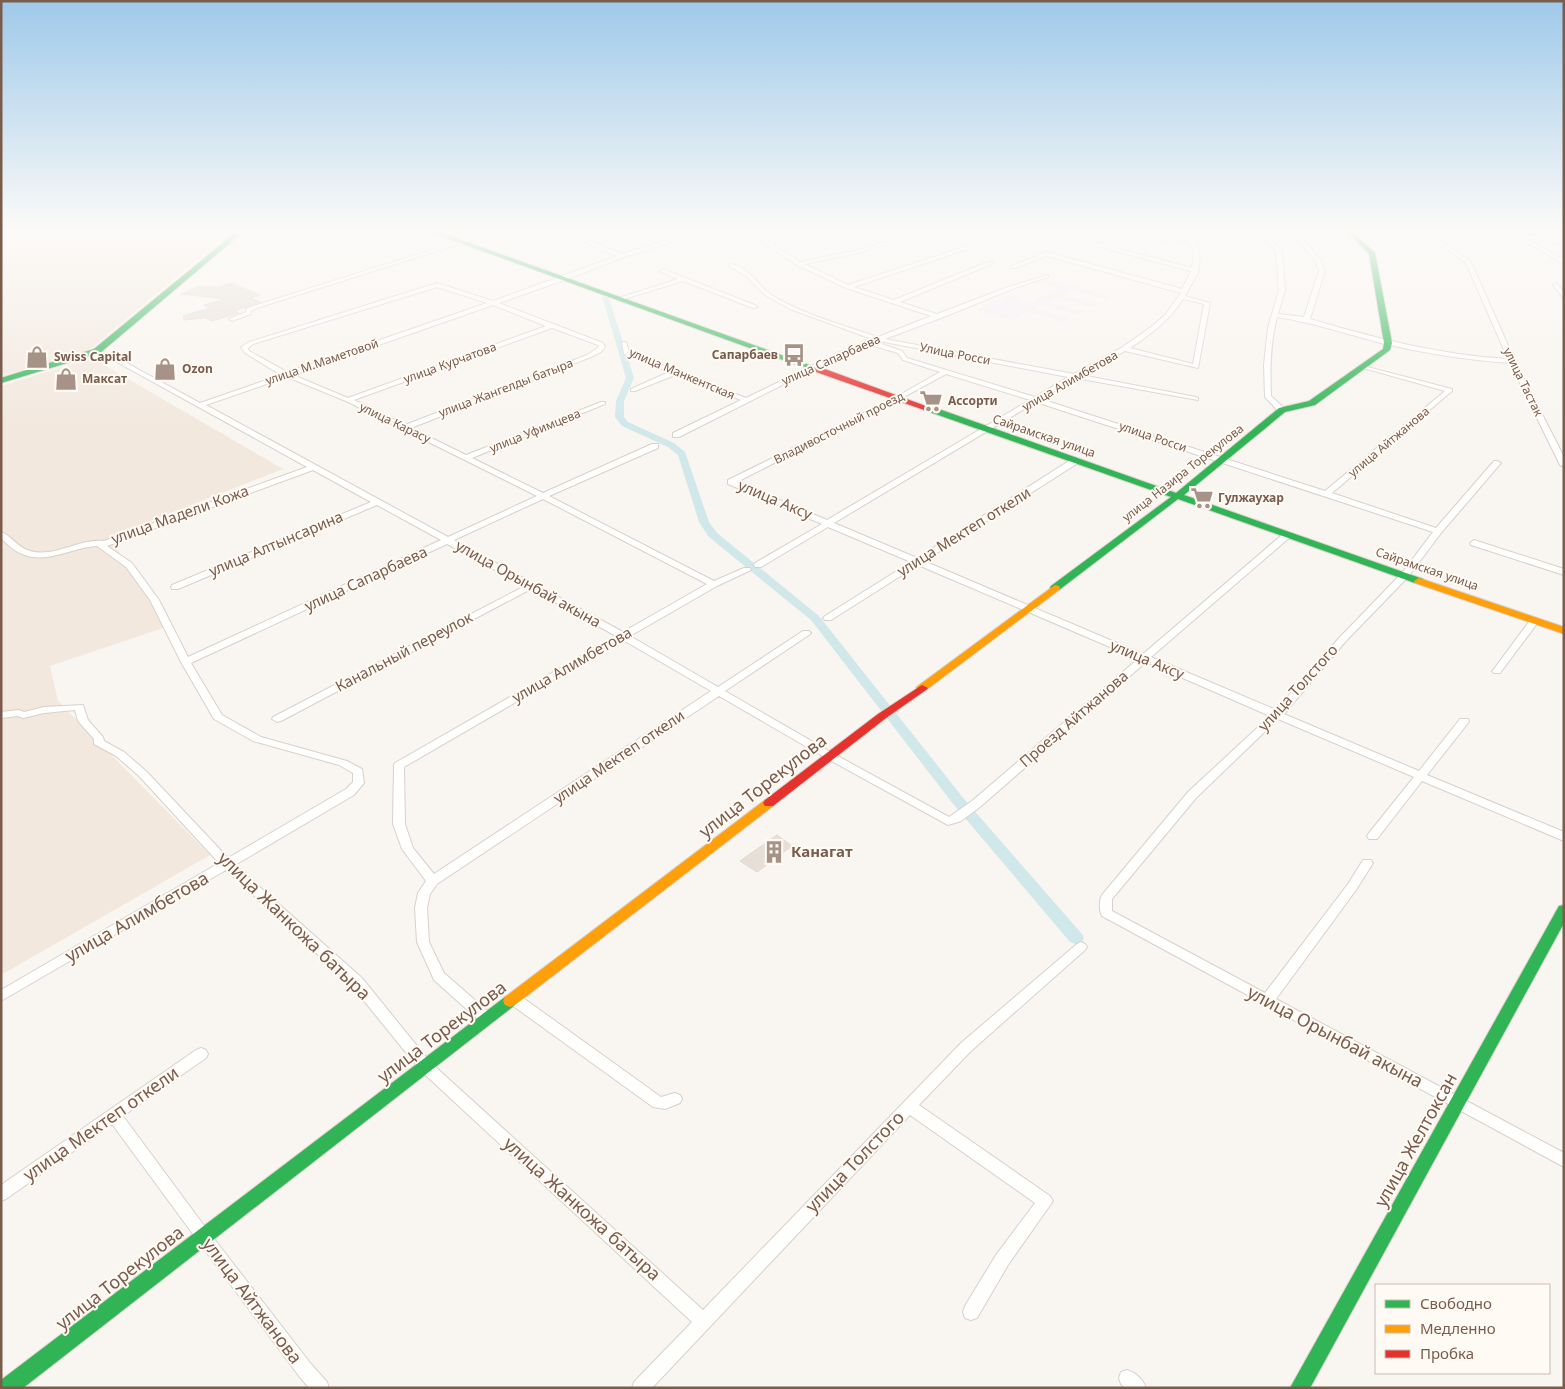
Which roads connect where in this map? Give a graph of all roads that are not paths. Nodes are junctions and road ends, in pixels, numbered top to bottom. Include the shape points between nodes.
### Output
1 (161, 297) edge
2 (288, 297) edge
3 (396, 297) edge
4 (474, 297) edge
5 (510, 297) edge
6 (613, 297) edge
7 (626, 297) edge
8 (728, 297) edge
9 (772, 297) edge
10 (874, 297) edge
11 (907, 297) edge
12 (989, 297) edge
13 (1182, 297) edge
14 (1191, 297) edge
15 (1280, 297) edge
16 (1314, 297) edge
17 (1380, 297) edge
18 (1483, 297) edge
19 (619, 299) junction
20 (492, 303) junction
21 (892, 303) junction
22 (755, 307) dead end
23 (1275, 316) junction
24 (939, 317) junction
25 (232, 319) dead end
26 (1307, 319) junction
27 (551, 326) junction
28 (878, 339) junction
29 (868, 342) junction
30 (624, 343) dead end
31 (1388, 343) junction
32 (1125, 349) junction
33 (96, 350) junction
34 (1512, 361) junction
35 (1362, 366) junction
36 (811, 367) junction
37 (946, 371) junction
38 (676, 372) junction
39 (286, 374) junction
40 (1073, 377) junction
41 (1, 381) edge
42 (633, 390) dead end
43 (898, 398) junction
44 (1196, 398) dead end
45 (348, 400) junction
46 (746, 400) junction
47 (1037, 400) junction
48 (603, 403) dead end
49 (200, 405) junction
50 (1282, 410) junction
51 (404, 428) junction
52 (986, 430) junction
53 (676, 435) dead end
54 (655, 446) dead end
55 (466, 458) junction
56 (1074, 461) junction
57 (1223, 461) junction
58 (1497, 462) dead end
59 (1564, 465) edge
60 (314, 467) junction
61 (730, 482) joint
62 (1327, 494) junction
63 (543, 496) junction
64 (1176, 497) junction
65 (377, 502) junction
66 (829, 523) junction
67 (1438, 531) junction
68 (1, 534) edge
69 (1286, 536) junction
70 (449, 541) junction
71 (102, 543) junction
72 (1474, 543) dead end
73 (918, 561) junction
74 (758, 565) dead end
75 (747, 570) dead end
76 (1564, 572) edge
77 (1405, 575) junction
78 (714, 584) junction
79 (531, 586) junction
80 (175, 587) dead end
81 (1027, 609) junction
82 (828, 618) dead end
83 (1534, 621) junction
84 (1564, 631) edge
85 (806, 633) dead end
86 (623, 636) junction
87 (1145, 658) junction
88 (186, 662) junction
89 (1497, 671) dead end
90 (718, 691) junction
91 (900, 706) joint
92 (1, 715) edge
93 (1276, 716) junction
94 (277, 719) dead end
95 (1464, 722) dead end
96 (830, 756) junction
97 (1421, 776) junction
98 (350, 792) joint
99 (957, 818) joint
100 (1373, 836) dead end
101 (1564, 838) edge
102 (1366, 863) dead end
103 (228, 865) junction
104 (433, 881) junction
105 (1564, 910) edge
106 (1106, 913) joint
107 (1082, 947) dead end
108 (1, 996) edge
109 (514, 999) junction
110 (1267, 1000) junction
111 (487, 1019) junction
112 (201, 1054) dead end
113 (426, 1066) junction
114 (675, 1099) dead end
115 (1456, 1103) junction
116 (908, 1106) junction
117 (114, 1114) junction
118 (1564, 1161) edge
119 (1, 1194) edge
120 (203, 1236) junction
121 (972, 1312) dead end
122 (703, 1321) junction
123 (4, 1387) edge
124 (321, 1388) edge
125 (640, 1388) edge
126 (1299, 1388) edge

1 - 33 main road
2 - 25 street via 255,307 248,310 249,313
3 - 39 street, улица Карасу via 244,347 247,352
4 - 20 street, улица Карасу
5 - 20 street, улица М.Маметовой
6 - 19 main road, Сайрамская улица
7 - 19 street
8 - 22 street
9 - 28 street, Улица Росси via 792,308
10 - 21 street
11 - 21 street
12 - 24 street, улица Сапарбаева
13 - 32 street, улица Алимбетова via 1166,319
14 - 32 street via 1207,303 1196,367
15 - 23 street
16 - 26 street
17 - 31 main road
18 - 34 street, улица Тастак
19 - 36 main road, Сайрамская улица
20 - 27 street
20 - 39 street, улица М.Маметовой
21 - 24 street
23 - 26 street
23 - 50 street via 1267,365 1268,397
24 - 28 street, улица Сапарбаева
26 - 31 street
27 - 45 street, улица Курчатова
27 - 51 street, улица Жангелды батыра via 602,347 599,352
28 - 29 street, улица Сапарбаева
28 - 40 street, Улица Росси
29 - 36 street, улица Сапарбаева
29 - 37 street, улица Росси via 900,352 905,359
30 - 38 street, улица Манкентская via 626,353
31 - 34 street via 1462,357
31 - 35 main road via 1386,350
32 - 40 street, улица Алимбетова
33 - 41 main road
33 - 49 street, улица Орынбай акына
34 - 59 street, улица Тастак
35 - 50 main road via 1312,404
35 - 62 street, улица Айтжанова via 1450,390
36 - 43 main road, Сайрамская улица
36 - 46 street, улица Сапарбаева
37 - 43 street, Владивосточный проезд
37 - 47 street, улица Росси
38 - 42 street
38 - 46 street, улица Манкентская
39 - 45 street, улица Карасу
39 - 49 street, улица М.Маметовой
40 - 44 street, Улица Росси
40 - 47 street, улица Алимбетова
43 - 52 main road, Сайрамская улица
43 - 61 street, Владивосточный проезд
45 - 51 street, улица Карасу
46 - 53 street, улица Сапарбаева
47 - 52 street, улица Алимбетова
47 - 57 street, улица Росси
48 - 55 street, улица Уфимцева
49 - 60 street, улица Орынбай акына
50 - 57 main road, улица Назира Торекулова
51 - 55 street, улица Карасу
52 - 56 main road, Сайрамская улица
52 - 66 street, улица Алимбетова
54 - 63 street, улица Сапарбаева
55 - 63 street, улица Карасу
56 - 64 main road, Сайрамская улица
56 - 73 street, улица Мектеп откели
57 - 62 street, улица Росси
57 - 64 main road, улица Назира Торекулова
58 - 67 street, улица Толстого
60 - 65 street, улица Орынбай акына
60 - 71 street, улица Мадели Кожа via 132,535
61 - 66 street, улица Аксу
62 - 67 street, улица Росси
63 - 70 street, улица Сапарбаева
63 - 78 street, улица Карасу
64 - 69 main road, Сайрамская улица
64 - 81 main road, улица Назира Торекулова
65 - 70 street, улица Орынбай акына
65 - 80 street, улица Алтынсарина
66 - 73 street, улица Аксу
66 - 74 street, улица Алимбетова
67 - 77 street, улица Толстого
68 - 71 street via 24,552 32,554
69 - 77 main road, Сайрамская улица
69 - 87 street, Проезд Айтжанова
70 - 79 street, улица Орынбай акына
70 - 88 street, улица Сапарбаева
71 - 88 street, улица Мадели Кожа via 129,565 154,600
72 - 76 street
73 - 81 street, улица Аксу
73 - 82 street, улица Мектеп откели
75 - 78 street, улица Алимбетова
77 - 83 main road, Сайрамская улица
77 - 93 street, улица Толстого via 1343,639
78 - 86 street, улица Алимбетова
79 - 86 street, улица Орынбай акына
79 - 94 street, Канальный переулок
81 - 87 street, улица Аксу
81 - 91 main road, улица Назира Торекулова
83 - 84 main road, Сайрамская улица
83 - 89 street
85 - 90 street, улица Мектеп откели
86 - 90 street, улица Орынбай акына
86 - 104 street, улица Алимбетова via 399,765 399,824 408,848
87 - 93 street, улица Аксу
87 - 99 street, Проезд Айтжанова
88 - 98 street, улица Мадели Кожа via 218,717 257,739 343,763 358,771 359,783
90 - 96 street, улица Орынбай акына
90 - 104 street, улица Мектеп откели
91 - 96 main road, улица Торекулова
92 - 103 street, улица Жанкожа батыра via 79,707 83,721 99,739 98,742 120,754 143,774
93 - 97 street, улица Аксу
93 - 106 street, улица Толстого via 1192,795 1106,898
95 - 97 street
96 - 99 street, улица Орынбай акына via 944,820
96 - 109 main road, улица Торекулова
97 - 100 street
97 - 101 street, улица Аксу
98 - 103 street, улица Алимбетова
102 - 110 street via 1352,887
103 - 108 street, улица Алимбетова
103 - 113 street, улица Жанкожа батыра via 357,982
104 - 111 street via 424,893 421,908 422,942 439,976
105 - 115 main road, улица Желтоксан
106 - 110 street, улица Орынбай акына
107 - 116 street, улица Толстого via 966,1047
109 - 111 main road, улица Торекулова
109 - 114 street via 658,1103
110 - 115 street, улица Орынбай акына
111 - 113 main road, улица Торекулова
112 - 117 street, улица Мектеп откели
113 - 120 main road, улица Торекулова
113 - 122 street, улица Жанкожа батыра
115 - 118 street, улица Орынбай акына
115 - 126 main road, улица Желтоксан
116 - 121 street via 1045,1201 1002,1260
116 - 122 street, улица Толстого
117 - 119 street, улица Мектеп откели
117 - 120 street, улица Айтжанова
120 - 123 main road, улица Торекулова
120 - 124 street, улица Айтжанова
122 - 125 street, улица Толстого

